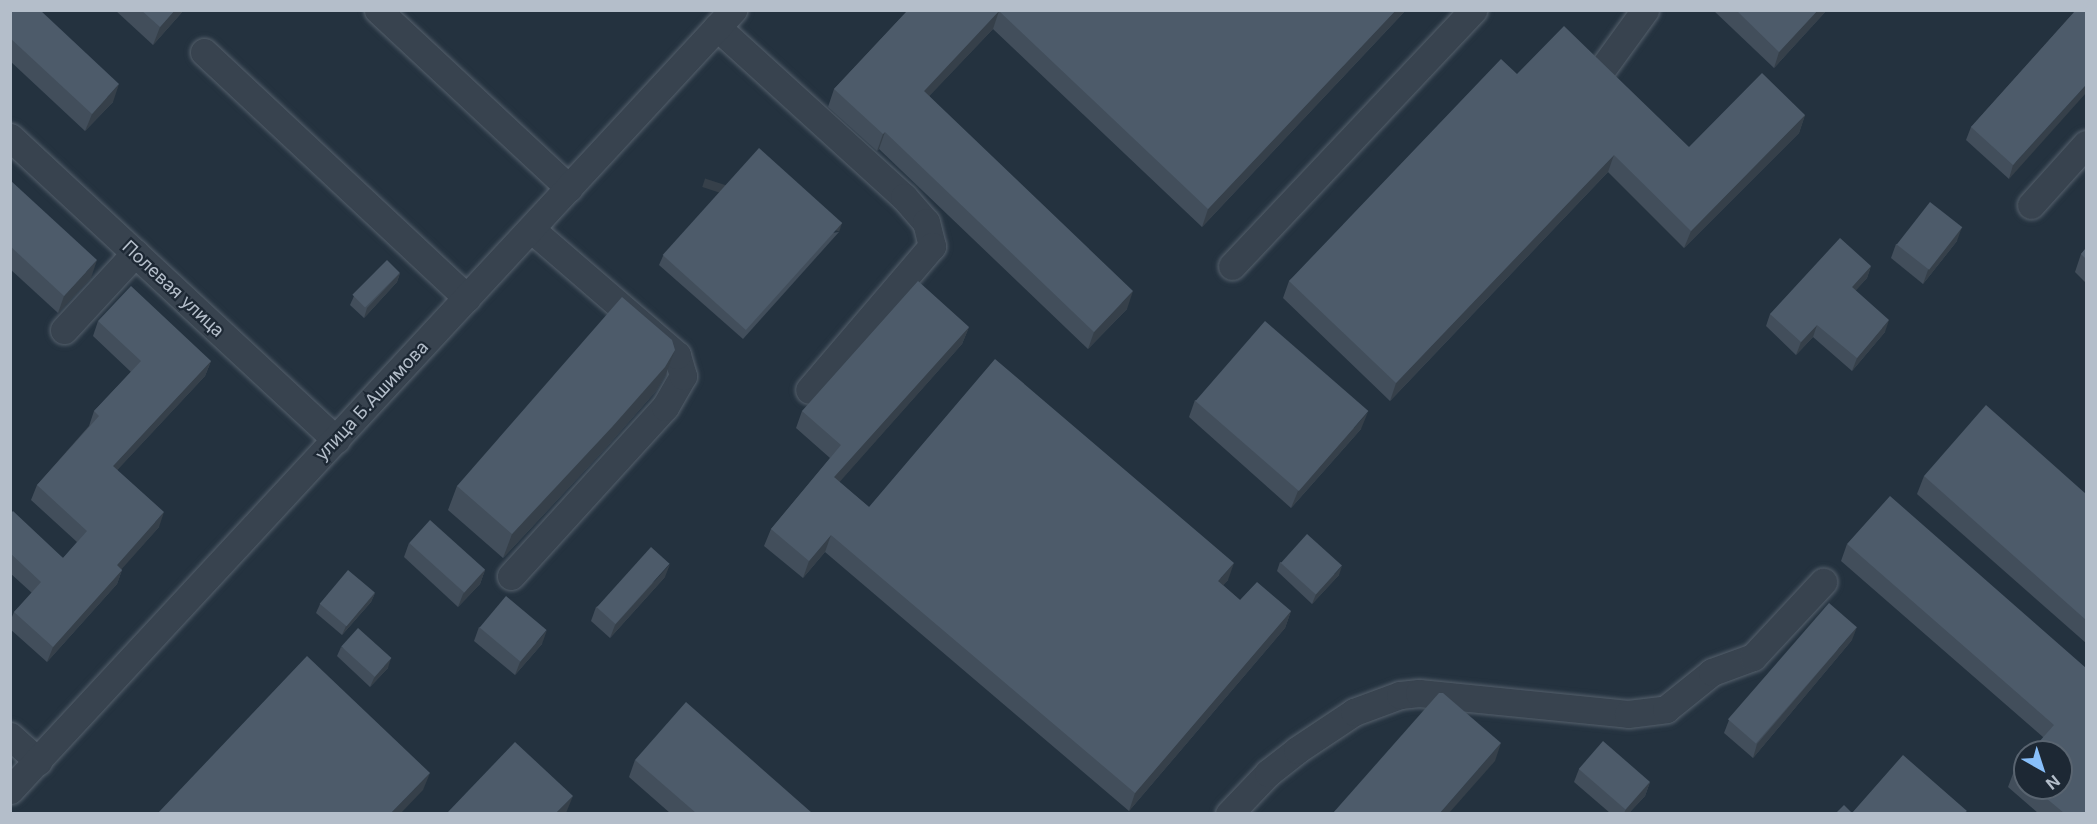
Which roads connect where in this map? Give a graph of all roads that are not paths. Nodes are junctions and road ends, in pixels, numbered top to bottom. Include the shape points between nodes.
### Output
1 (378, 10) edge
2 (1473, 10) edge
3 (1645, 10) edge
4 (725, 19) edge
5 (204, 52) dead end
6 (1603, 68) edge
7 (10, 137) edge
8 (2086, 144) edge
9 (569, 188) junction
10 (2031, 205) dead end
11 (531, 229) junction
12 (135, 253) junction
13 (1232, 266) dead end
14 (467, 298) junction
15 (64, 330) dead end
16 (809, 390) dead end
17 (336, 440) junction
18 (511, 576) dead end
19 (1823, 582) dead end
20 (10, 736) edge
21 (38, 761) junction
22 (10, 790) edge
23 (1229, 813) edge

1 - 9 street
2 - 13 street
3 - 6 street
4 - 9 street, улица Б.Ашимова
4 - 16 street via 904,197 926,222 932,246
5 - 14 street
7 - 12 street, Полевая улица
8 - 10 street
9 - 11 street, улица Б.Ашимова
11 - 14 street, улица Б.Ашимова
11 - 18 street via 677,355 683,376 665,406
12 - 15 street
12 - 17 street, Полевая улица
14 - 17 street, улица Б.Ашимова
17 - 21 street, улица Б.Ашимова
19 - 23 street via 1758,653 1712,672 1666,709 1628,714 1419,693 1400,695 1354,712 1297,750
20 - 21 street
21 - 22 street, улица Б.Ашимова

